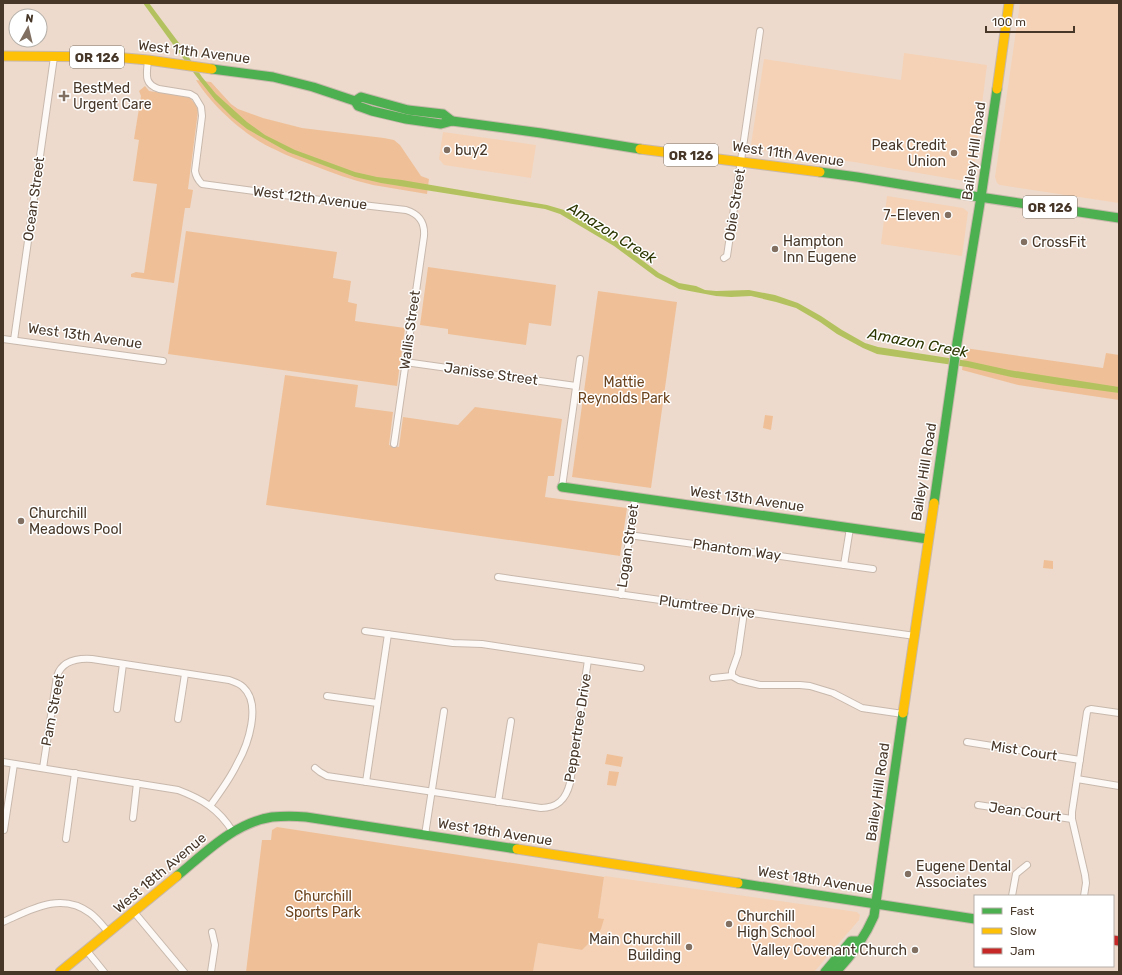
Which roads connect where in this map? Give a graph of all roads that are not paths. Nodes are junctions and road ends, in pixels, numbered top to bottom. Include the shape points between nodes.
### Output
1 (1010, 3) edge
2 (760, 31) dead end
3 (3, 56) edge
4 (54, 57) junction
5 (148, 60) junction
6 (741, 161) junction
7 (981, 197) junction
8 (420, 218) joint
9 (1119, 218) edge
10 (724, 258) dead end
11 (3, 339) edge
12 (14, 340) junction
13 (580, 359) dead end
14 (164, 361) dead end
15 (405, 362) junction
16 (576, 386) junction
17 (394, 444) dead end
18 (562, 487) joint
19 (634, 498) junction
20 (850, 528) junction
21 (629, 535) junction
22 (928, 539) junction
23 (844, 565) junction
24 (873, 569) dead end
25 (498, 577) dead end
26 (621, 595) junction
27 (744, 612) junction
28 (365, 631) dead end
29 (388, 634) junction
30 (915, 636) junction
31 (588, 660) junction
32 (123, 664) junction
33 (641, 668) dead end
34 (185, 674) junction
35 (732, 676) junction
36 (713, 678) dead end
37 (327, 696) dead end
38 (377, 703) junction
39 (117, 709) dead end
40 (444, 711) dead end
41 (1119, 713) edge
42 (903, 714) junction
43 (178, 719) dead end
44 (511, 721) dead end
45 (967, 742) dead end
46 (1080, 760) junction
47 (3, 762) edge
48 (14, 764) junction
49 (43, 768) junction
50 (315, 768) dead end
51 (75, 773) junction
52 (1077, 779) junction
53 (366, 782) junction
54 (137, 783) junction
55 (1119, 786) edge
56 (432, 792) junction
57 (498, 802) junction
58 (978, 805) dead end
59 (210, 806) junction
60 (133, 818) dead end
61 (1072, 819) junction
62 (4, 830) dead end
63 (233, 832) junction
64 (425, 835) junction
65 (66, 839) dead end
66 (1027, 865) dead end
67 (1012, 895) edge
68 (1084, 895) edge
69 (876, 904) junction
70 (134, 912) junction
71 (974, 919) edge
72 (3, 922) edge
73 (212, 932) dead end
74 (109, 933) junction
75 (860, 941) junction
76 (87, 951) junction
77 (60, 972) edge
78 (104, 972) edge
79 (184, 972) edge
80 (211, 972) edge
81 (825, 972) edge
82 (836, 972) edge

1 - 7 main road, Bailey Hill Road
2 - 6 street, Obie Street
3 - 4 main road, West 11th Avenue / OR 126
4 - 5 main road, West 11th Avenue / OR 126
4 - 12 street, Ocean Street
5 - 6 main road, West 11th Avenue / OR 126 via 288,80 355,101 358,106 372,111 400,118 441,124 452,120
5 - 8 street, West 12th Avenue via 147,75 150,84 159,89 190,94 201,107 195,171 202,184 406,210
6 - 7 main road, West 11th Avenue / OR 126
6 - 10 street, Obie Street via 727,256
7 - 9 main road, West 11th Avenue / OR 126
7 - 22 main road, Bailey Hill Road
8 - 15 street, Wallis Street via 424,229
11 - 12 street, West 13th Avenue
12 - 14 street, West 13th Avenue
13 - 16 street
15 - 16 street, Janisse Street
15 - 17 street, Wallis Street
16 - 18 street
18 - 19 main road, West 13th Avenue
19 - 20 main road, West 13th Avenue
19 - 21 street, Logan Street
20 - 22 main road, West 13th Avenue
20 - 23 street
21 - 23 street, Phantom Way
21 - 26 street, Logan Street
22 - 30 main road, Bailey Hill Road
23 - 24 street, Phantom Way
25 - 26 street, Plumtree Drive
26 - 27 street, Plumtree Drive
27 - 30 street, Plumtree Drive
27 - 35 street
28 - 29 street, Peppertree Drive
29 - 31 street, Peppertree Drive via 459,644 482,644
29 - 38 street
30 - 42 main road, Bailey Hill Road
31 - 33 street, Peppertree Drive
31 - 57 street, Peppertree Drive via 570,783 565,797 556,805 547,808
32 - 34 street, Pam Street
32 - 39 street
32 - 49 street, Pam Street via 79,659 67,663 60,669 56,680
34 - 43 street
34 - 59 street, Pam Street via 229,680 239,684 247,691 252,704 251,726 244,750 233,772
35 - 36 street
35 - 42 street via 760,685 810,686 833,693 862,708
37 - 38 street
38 - 53 street
40 - 56 street
41 - 46 street via 1088,710
42 - 69 main road, Bailey Hill Road
44 - 57 street
45 - 46 street, Mist Court
46 - 52 street
47 - 48 street
48 - 49 street
48 - 62 street
49 - 51 street
50 - 53 street, Peppertree Drive via 326,776
51 - 54 street
51 - 65 street
52 - 55 street
52 - 61 street
53 - 56 street, Peppertree Drive
54 - 59 street via 178,790 199,798
54 - 60 street
56 - 57 street, Peppertree Drive
56 - 64 street
58 - 61 street, Jean Court
59 - 63 street via 223,817
61 - 68 street via 1085,875
63 - 64 main road, West 18th Avenue via 262,819 292,816
63 - 70 main road, West 18th Avenue
64 - 69 main road, West 18th Avenue
66 - 67 street via 1016,874
69 - 71 main road, West 18th Avenue
69 - 75 main road, Bailey Hill Road via 870,926
70 - 74 main road, West 18th Avenue
70 - 79 street
72 - 74 street via 40,906 61,903 85,910
73 - 80 street via 215,945
74 - 76 main road, West 18th Avenue
75 - 81 main road, Bailey Hill Road via 851,941
75 - 82 main road, Bailey Hill Road
76 - 77 main road, West 18th Avenue
76 - 78 street

